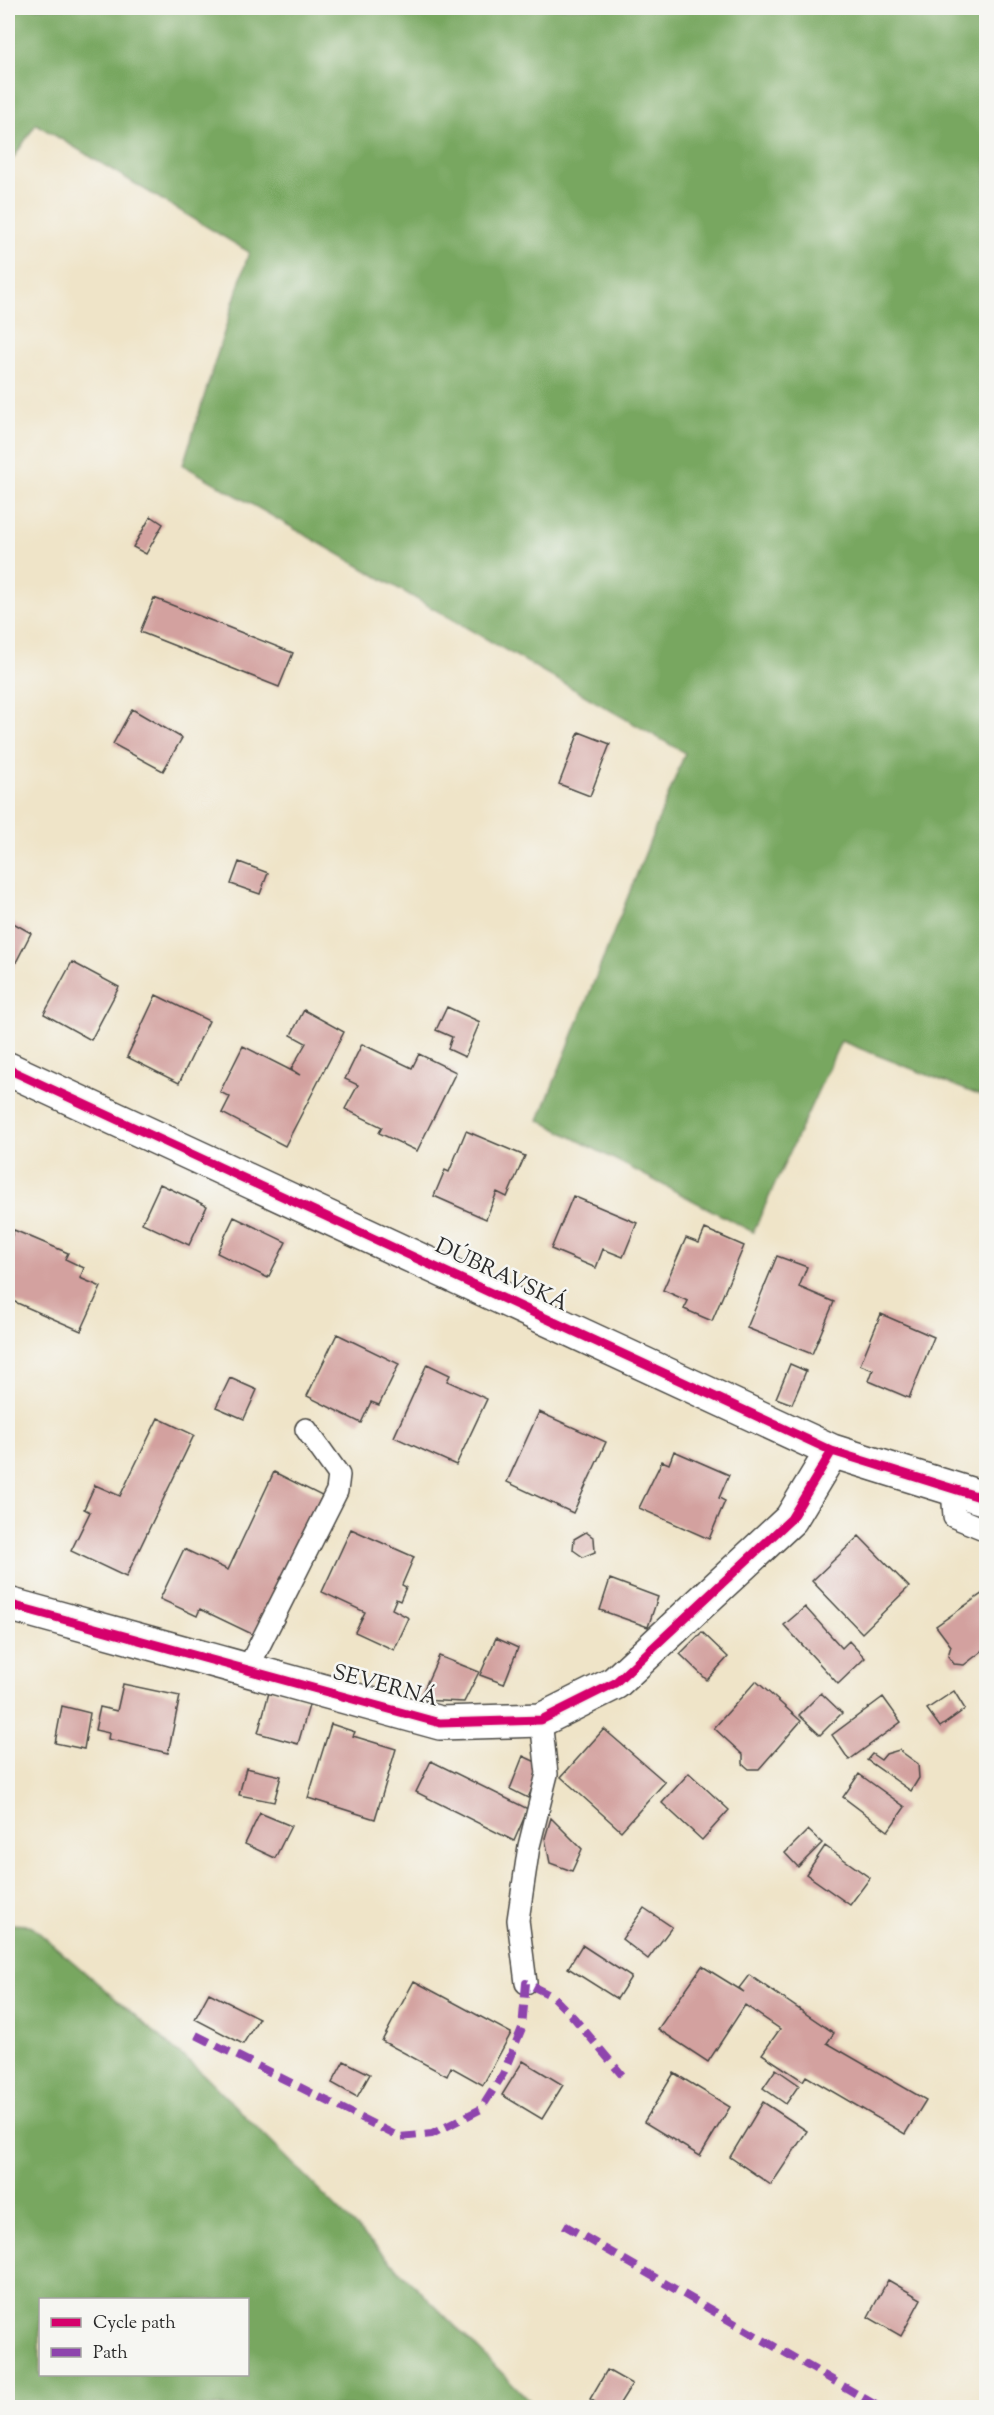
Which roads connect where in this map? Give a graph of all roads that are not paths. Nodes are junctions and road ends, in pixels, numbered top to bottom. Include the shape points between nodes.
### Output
1 (8, 1069) edge
2 (306, 1429) dead end
3 (832, 1451) junction
4 (952, 1488) junction
5 (987, 1498) edge
6 (987, 1530) edge
7 (8, 1604) edge
8 (247, 1670) junction
9 (541, 1720) junction
10 (526, 1983) dead end

1 - 3 street, DÚBRAVSKÁ
2 - 8 lane via 339,1475 338,1491
3 - 4 street, DÚBRAVSKÁ
3 - 9 street, SEVERNÁ via 791,1519 615,1683
4 - 5 street, DÚBRAVSKÁ
4 - 6 lane via 954,1517
7 - 8 street, SEVERNÁ
8 - 9 street, SEVERNÁ via 440,1723
9 - 10 lane via 547,1774 529,1846 518,1920

